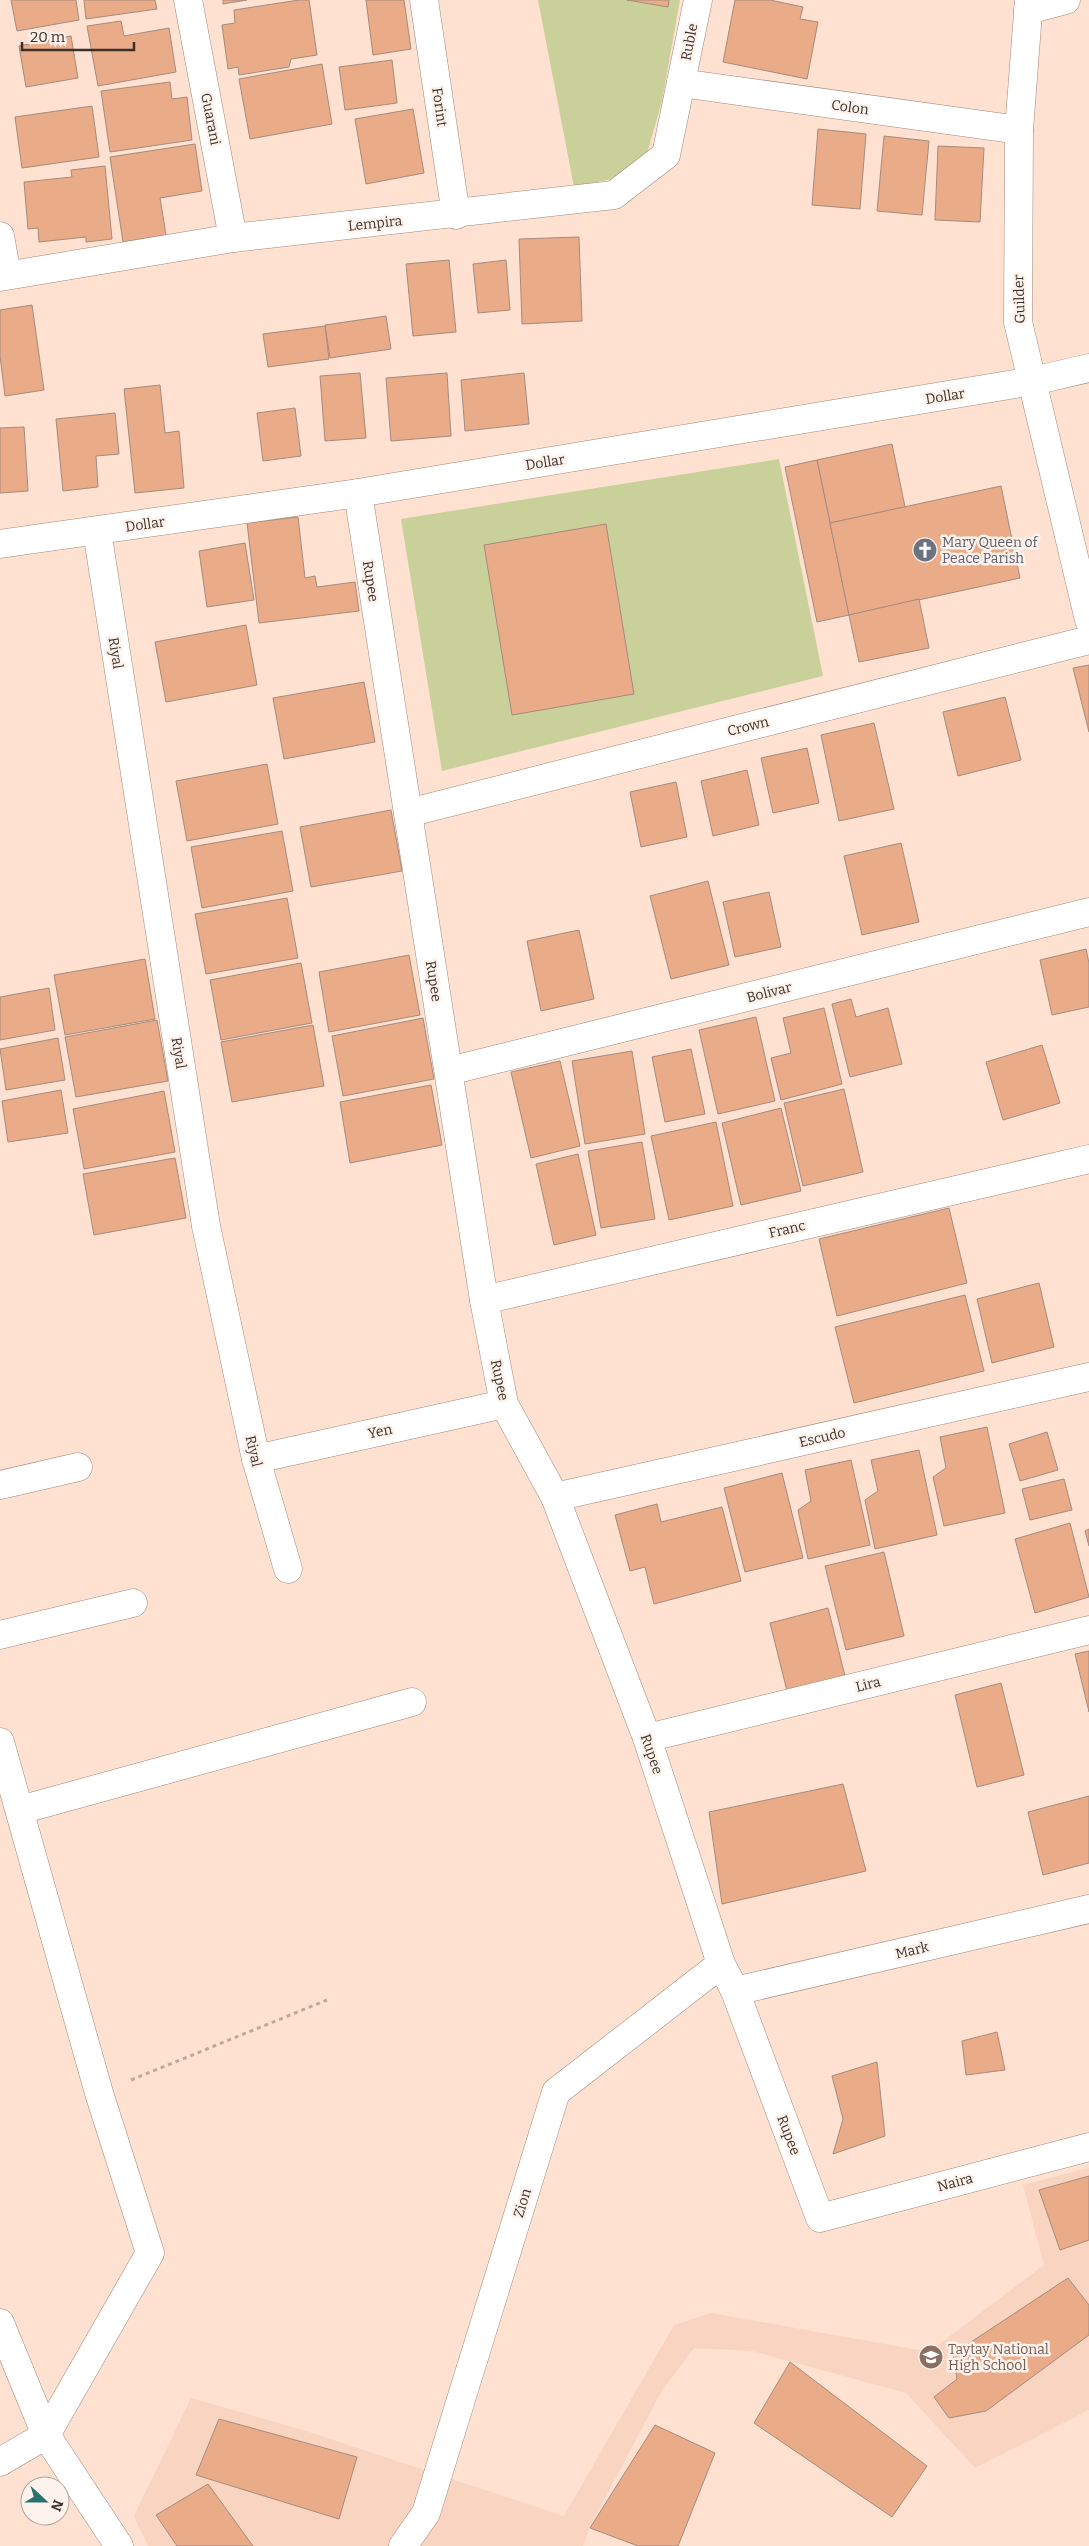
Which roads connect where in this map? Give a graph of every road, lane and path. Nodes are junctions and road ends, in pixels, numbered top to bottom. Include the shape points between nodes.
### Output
1 (188, 0) edge
2 (424, 0) edge
3 (698, 0) edge
4 (1066, 0) edge
5 (1028, 5) edge
6 (681, 83) junction
7 (1019, 130) junction
8 (456, 215) junction
9 (0, 236) edge
10 (233, 238) junction
11 (3, 276) edge
12 (1089, 368) edge
13 (1033, 381) junction
14 (358, 493) junction
15 (97, 531) junction
16 (0, 544) edge
17 (1089, 620) edge
18 (1089, 640) edge
19 (408, 813) junction
20 (1089, 912) edge
21 (449, 1071) junction
22 (1089, 1160) edge
23 (484, 1300) junction
24 (1089, 1377) edge
25 (504, 1404) junction
26 (256, 1459) junction
27 (78, 1467) dead end
28 (0, 1485) edge
29 (555, 1497) junction
30 (288, 1569) dead end
31 (133, 1603) dead end
32 (1089, 1630) edge
33 (0, 1635) edge
34 (412, 1702) dead end
35 (648, 1738) junction
36 (0, 1742) edge
37 (20, 1810) junction
38 (1089, 1909) edge
39 (721, 1964) junction
40 (735, 1991) junction
41 (327, 2000) dead end
42 (99, 2093) junction
43 (1089, 2147) edge
44 (820, 2218) joint
45 (0, 2323) edge
46 (46, 2435) junction
47 (0, 2462) edge
48 (119, 2546) edge
49 (403, 2546) edge

1 - 10 street, Guarani
2 - 8 street, Forint
3 - 6 street, Ruble
4 - 5 street
5 - 7 street, Guilder
6 - 7 street, Colon
6 - 8 street, Lempira via 666,155 614,195
7 - 13 street, Guilder via 1018,322
8 - 10 street, Lempira
9 - 11 street
10 - 11 street, Lempira
12 - 13 street, Dollar
13 - 14 street, Dollar
13 - 17 street, Guilder
14 - 15 street, Dollar
14 - 19 street, Rupee
15 - 16 street, Dollar
15 - 26 street, Riyal via 206,1226
18 - 19 street, Crown
19 - 21 street, Rupee
20 - 21 street, Bolivar
21 - 23 street, Rupee
22 - 23 street, Franc
23 - 25 street, Rupee
24 - 29 street, Escudo
25 - 26 street, Yen
25 - 29 street, Rupee
26 - 30 street, Riyal
27 - 28 street
29 - 35 street, Rupee
31 - 33 street
32 - 35 street, Lira
34 - 37 street
35 - 39 street, Rupee
36 - 37 street
37 - 42 street
38 - 40 street, Mark
39 - 40 street, Rupee
39 - 49 street, Zion via 556,2092 426,2514
40 - 44 street, Rupee
41 - 42 path
42 - 46 street via 150,2253
43 - 44 street, Naira
45 - 46 street
46 - 47 street
46 - 48 street

